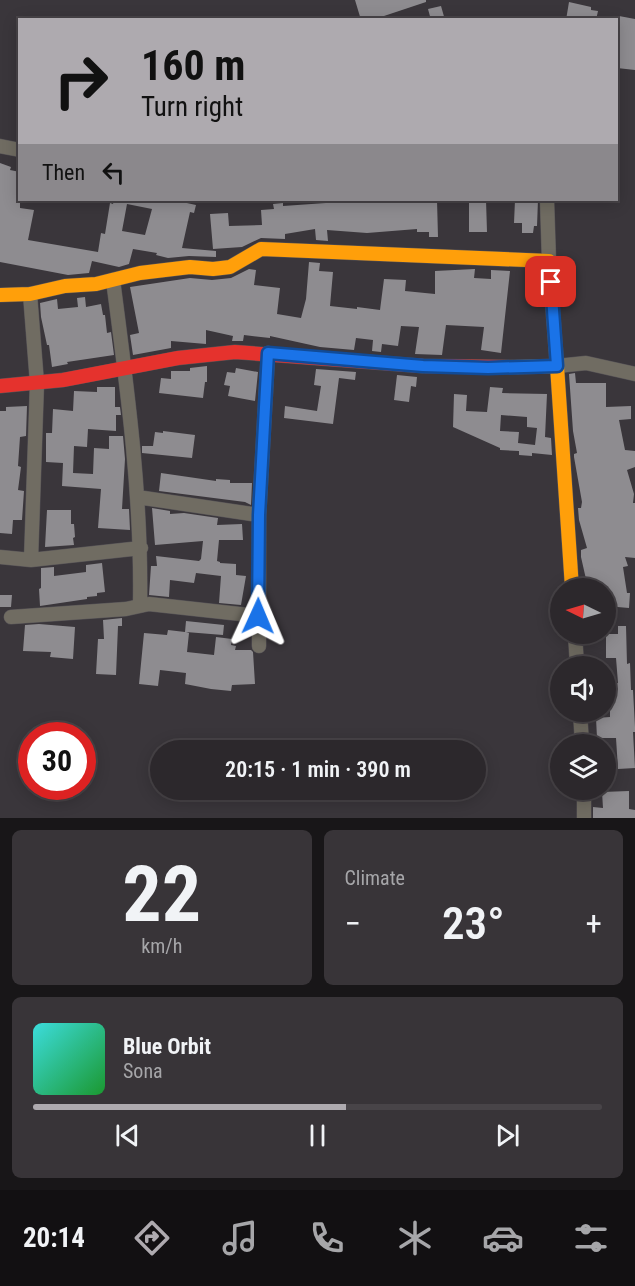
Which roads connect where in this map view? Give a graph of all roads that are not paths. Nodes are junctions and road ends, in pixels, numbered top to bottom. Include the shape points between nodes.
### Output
1 (0, 146) edge
2 (18, 150) edge
3 (547, 201) edge
4 (549, 261) junction
5 (113, 280) junction
6 (30, 294) junction
7 (0, 295) edge
8 (268, 353) junction
9 (557, 366) junction
10 (125, 367) junction
11 (635, 375) edge
12 (37, 383) junction
13 (0, 386) edge
14 (137, 497) junction
15 (259, 515) junction
16 (141, 548) junction
17 (0, 557) edge
18 (31, 560) junction
19 (571, 578) edge
20 (140, 605) junction
21 (258, 616) junction
22 (11, 617) dead end
23 (259, 646) dead end
24 (584, 800) edge
25 (584, 818) edge

1 - 2 street
3 - 4 street
4 - 5 street via 261,249 230,267 190,267
4 - 9 street
5 - 6 street
5 - 10 street
6 - 7 street
6 - 12 street
8 - 9 street via 423,366
8 - 10 street via 235,352
8 - 15 street
9 - 11 street via 586,363
9 - 19 street
10 - 12 street
10 - 14 street
12 - 13 street
12 - 18 street
14 - 15 street
14 - 16 street
15 - 21 street
16 - 18 street
16 - 20 street
17 - 18 street
20 - 21 street
20 - 22 street
21 - 23 street
24 - 25 street

